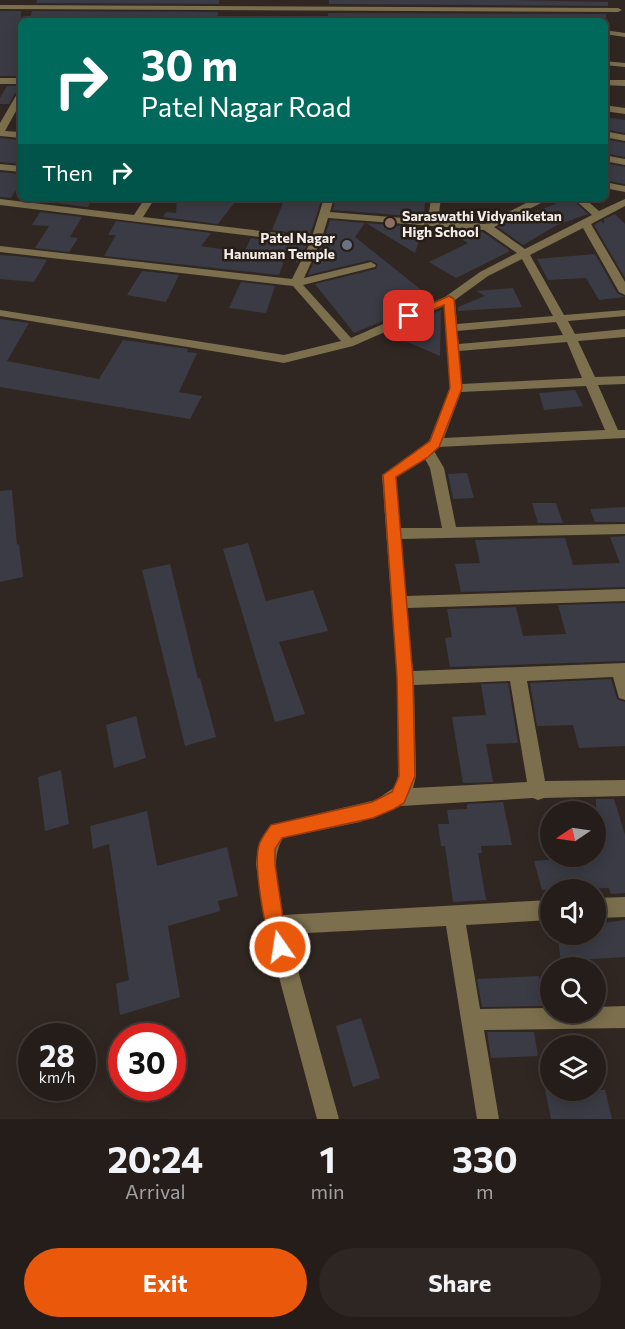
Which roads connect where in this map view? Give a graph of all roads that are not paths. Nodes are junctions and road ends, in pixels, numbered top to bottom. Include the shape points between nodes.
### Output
1 (592, 0) edge
2 (550, 4) edge
3 (0, 7) edge
4 (62, 7) edge
5 (116, 7) edge
6 (226, 7) edge
7 (379, 7) edge
8 (435, 7) edge
9 (486, 7) edge
10 (171, 8) edge
11 (594, 9) junction
12 (618, 10) dead end
13 (608, 33) edge
14 (625, 35) edge
15 (608, 63) edge
16 (625, 65) edge
17 (0, 81) edge
18 (18, 81) edge
19 (608, 82) edge
20 (625, 83) edge
21 (0, 106) edge
22 (18, 106) edge
23 (608, 109) edge
24 (625, 111) edge
25 (0, 132) edge
26 (18, 135) edge
27 (608, 135) edge
28 (625, 138) edge
29 (608, 159) edge
30 (625, 162) edge
31 (0, 167) edge
32 (18, 169) edge
33 (608, 186) edge
34 (625, 189) edge
35 (148, 201) edge
36 (328, 201) edge
37 (436, 201) edge
38 (537, 201) edge
39 (580, 201) edge
40 (0, 202) edge
41 (48, 202) edge
42 (625, 202) edge
43 (323, 215) junction
44 (136, 218) junction
45 (592, 219) junction
46 (433, 223) junction
47 (487, 227) junction
48 (316, 241) junction
49 (0, 249) edge
50 (523, 252) junction
51 (371, 265) dead end
52 (296, 283) junction
53 (625, 292) edge
54 (449, 299) junction
55 (0, 313) edge
56 (625, 313) edge
57 (560, 318) junction
58 (452, 328) junction
59 (625, 333) edge
60 (571, 338) junction
61 (349, 343) junction
62 (454, 348) junction
63 (589, 381) junction
64 (625, 381) edge
65 (456, 388) junction
66 (620, 435) edge
67 (431, 447) junction
68 (625, 529) edge
69 (450, 533) junction
70 (394, 534) junction
71 (625, 595) edge
72 (399, 602) junction
73 (622, 670) edge
74 (517, 673) junction
75 (405, 678) junction
76 (625, 693) edge
77 (625, 788) edge
78 (538, 792) junction
79 (399, 798) junction
80 (625, 907) edge
81 (606, 908) edge
82 (540, 910) edge
83 (454, 914) junction
84 (274, 925) junction
85 (625, 1017) edge
86 (471, 1020) junction
87 (328, 1119) edge
88 (488, 1119) edge

1 - 11 street
2 - 9 street
2 - 11 street
3 - 4 street
4 - 5 street
5 - 10 street
6 - 7 street via 323,11
6 - 10 street
7 - 8 street
8 - 9 street
11 - 12 street
13 - 14 street via 615,30
15 - 16 street
17 - 18 street
19 - 20 street
21 - 22 street
22 - 25 street
23 - 24 street
25 - 26 street
27 - 28 street
29 - 30 street
31 - 32 street
33 - 34 street
35 - 44 street
36 - 43 street
37 - 46 street
38 - 47 street
39 - 45 street
40 - 41 street
41 - 44 street
42 - 45 street
43 - 46 street
43 - 48 street
44 - 48 street
45 - 50 street
45 - 53 street
46 - 47 street
47 - 50 street
48 - 52 street
49 - 52 street
50 - 54 street
50 - 57 street
51 - 52 street
52 - 61 street
54 - 58 street
54 - 61 street
55 - 61 street via 278,358
56 - 57 street
57 - 58 street
57 - 60 street
58 - 62 street
59 - 60 street
60 - 62 street
60 - 63 street
62 - 65 street
63 - 64 street
63 - 65 street
63 - 66 street
65 - 67 street
66 - 67 street
67 - 69 street
67 - 70 street via 389,475
68 - 69 street
69 - 70 street
70 - 72 street
71 - 72 street
72 - 75 street
73 - 74 street
73 - 76 street
74 - 75 street
74 - 78 street
75 - 79 street via 407,776
77 - 78 street
78 - 79 street via 490,791
79 - 84 street via 373,810 277,831 267,847 266,864
80 - 81 street
82 - 83 street
83 - 84 street
83 - 86 street
84 - 87 street
85 - 86 street
86 - 88 street

